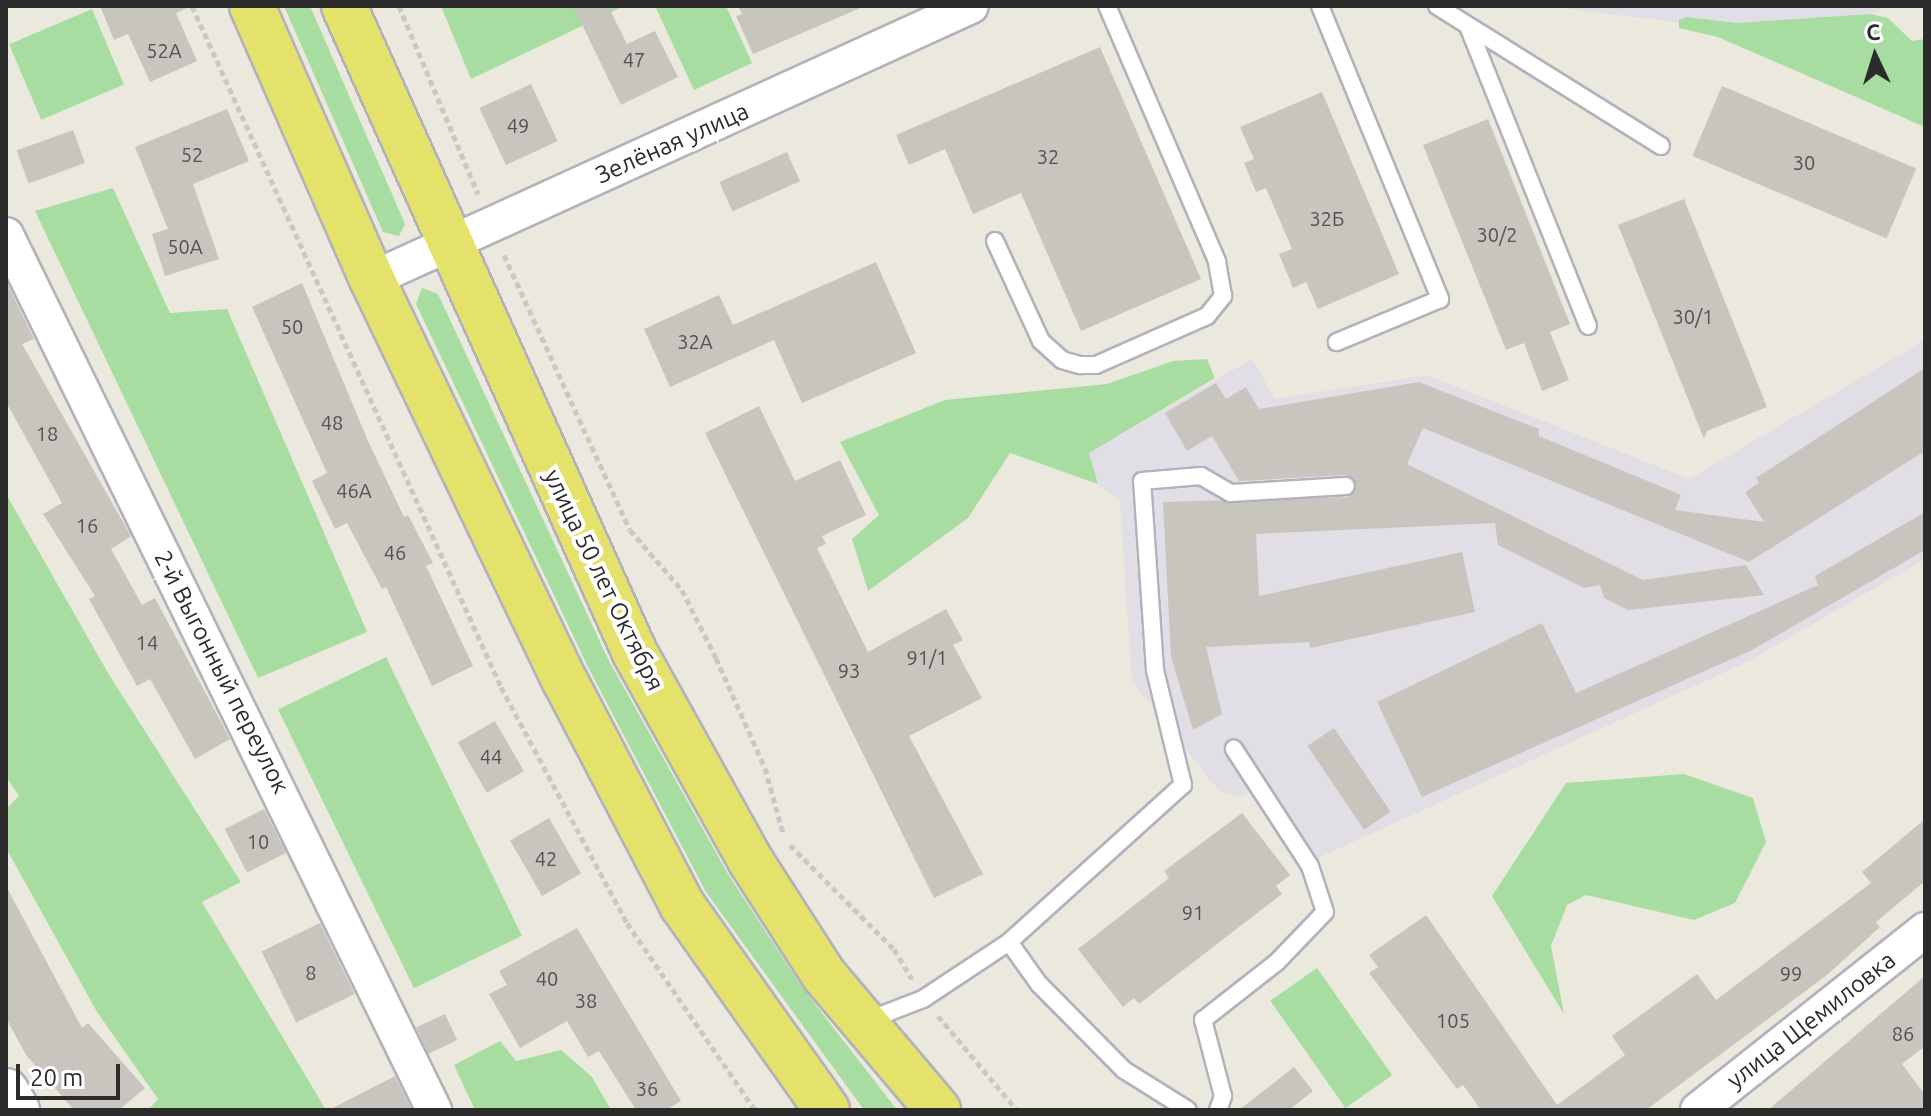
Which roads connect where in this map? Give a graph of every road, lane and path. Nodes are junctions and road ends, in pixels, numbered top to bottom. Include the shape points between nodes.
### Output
1 (192, 6) edge
2 (252, 6) edge
3 (344, 6) edge
4 (399, 6) edge
5 (971, 6) edge
6 (1107, 6) edge
7 (1320, 6) edge
8 (1437, 6) edge
9 (1468, 26) junction
10 (1661, 146) dead end
11 (491, 226) junction
12 (6, 235) edge
13 (995, 241) dead end
14 (448, 246) junction
15 (372, 279) junction
16 (1588, 326) dead end
17 (1337, 342) dead end
18 (1346, 486) dead end
19 (1234, 749) dead end
20 (1925, 930) edge
21 (1009, 942) junction
22 (923, 999) junction
23 (860, 1023) junction
24 (6, 1091) edge
25 (17, 1110) edge
26 (434, 1110) edge
27 (755, 1110) edge
28 (827, 1110) edge
29 (938, 1110) edge
30 (1017, 1110) edge
31 (1188, 1110) edge
32 (1218, 1110) edge
33 (1698, 1110) edge

1 - 27 path via 501,687 627,923
2 - 15 main road
3 - 14 main road, улица 50 лет Октября
4 - 11 path
5 - 11 street, Зелёная улица
6 - 13 lane via 1217,261 1223,296 1207,316 1096,365 1080,365 1062,360 1041,341
7 - 17 lane via 1440,299
8 - 9 lane
9 - 10 lane
9 - 16 lane
11 - 14 street, Зелёная улица
11 - 22 path via 630,530 682,590 716,658 765,768 785,840 894,949
12 - 26 street, 2-й Выгонный переулок
14 - 15 street, Зелёная улица
14 - 23 main road, улица 50 лет Октября via 635,653 752,863
15 - 28 main road via 565,681 682,905
18 - 21 lane via 1231,493 1201,476 1142,481 1155,670 1183,785
19 - 32 lane via 1310,866 1325,912 1277,962 1203,1020 1223,1096
20 - 33 street, улица Щемиловка
21 - 22 lane
21 - 31 lane via 1039,984 1124,1070
22 - 23 lane
22 - 30 path
23 - 29 main road, улица 50 лет Октября
24 - 25 street

